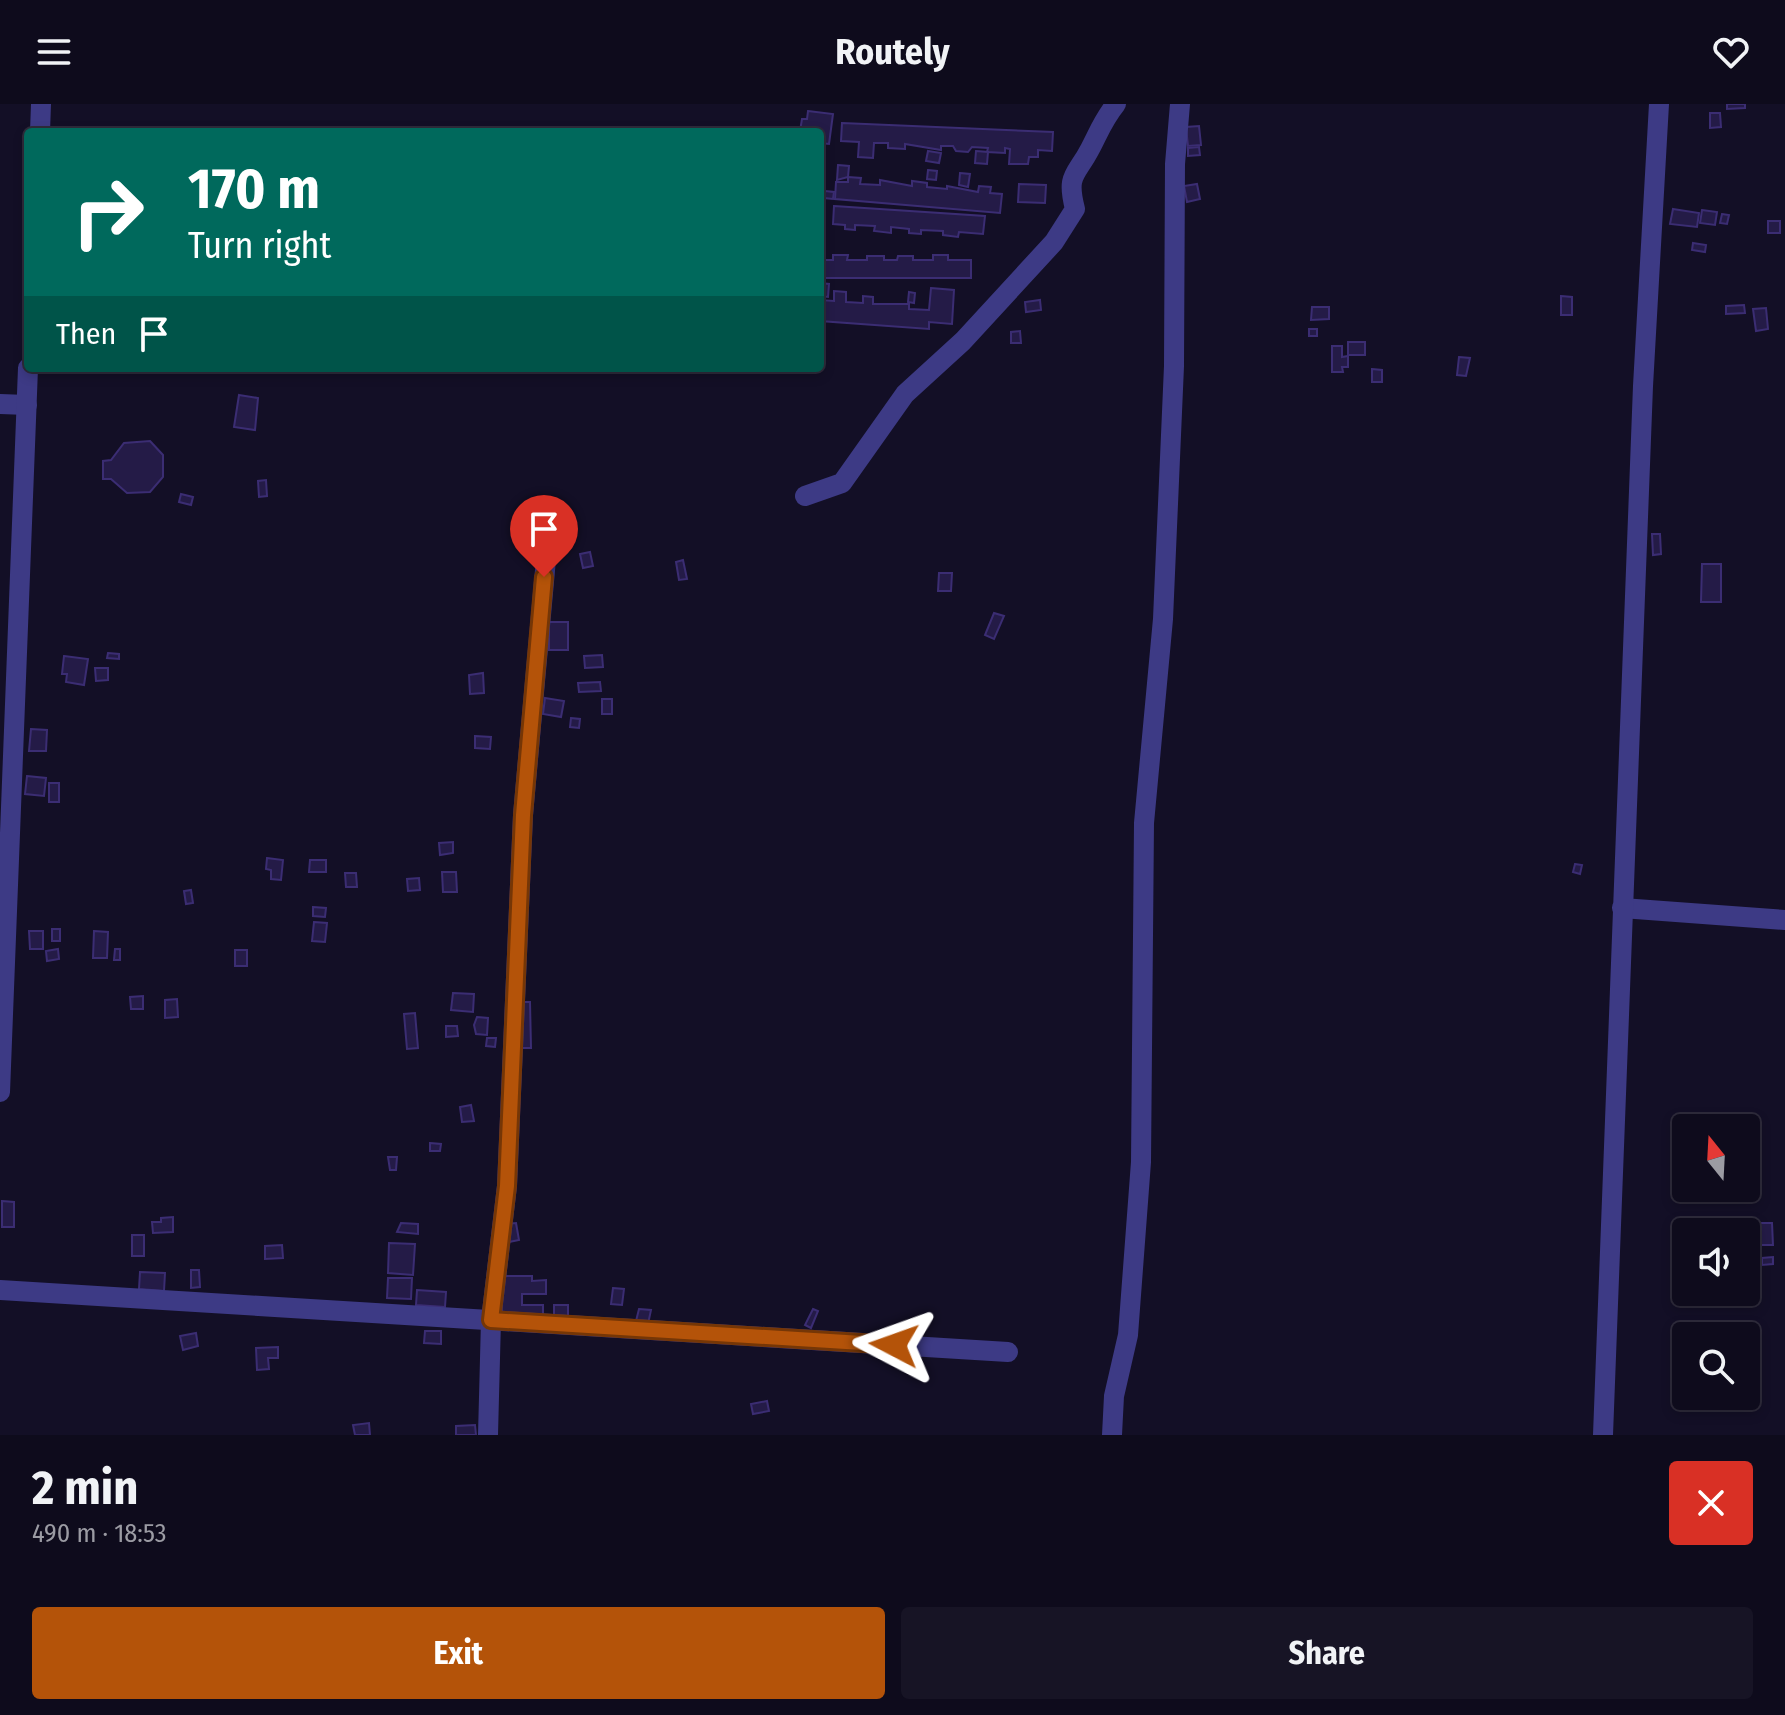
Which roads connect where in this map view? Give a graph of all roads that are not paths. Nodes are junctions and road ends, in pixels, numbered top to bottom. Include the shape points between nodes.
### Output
1 (41, 104) edge
2 (1116, 104) edge
3 (1180, 104) edge
4 (1659, 104) edge
5 (40, 128) edge
6 (28, 372) edge
7 (0, 404) edge
8 (27, 405) junction
9 (805, 496) dead end
10 (547, 548) dead end
11 (1622, 908) junction
12 (1785, 920) edge
13 (0, 1092) edge
14 (0, 1290) edge
15 (491, 1320) junction
16 (1008, 1352) dead end
17 (488, 1435) edge
18 (1112, 1435) edge
19 (1603, 1435) edge

1 - 5 street
2 - 9 street via 1073,176 1075,209 1054,242 963,341 905,394 842,483
3 - 18 street via 1163,619 1144,823 1141,1162 1128,1335 1114,1396
4 - 11 street
6 - 8 street
7 - 8 street
8 - 13 street
10 - 15 street via 523,815 507,1186
11 - 12 street
11 - 19 street
14 - 15 street
15 - 16 street
15 - 17 street

